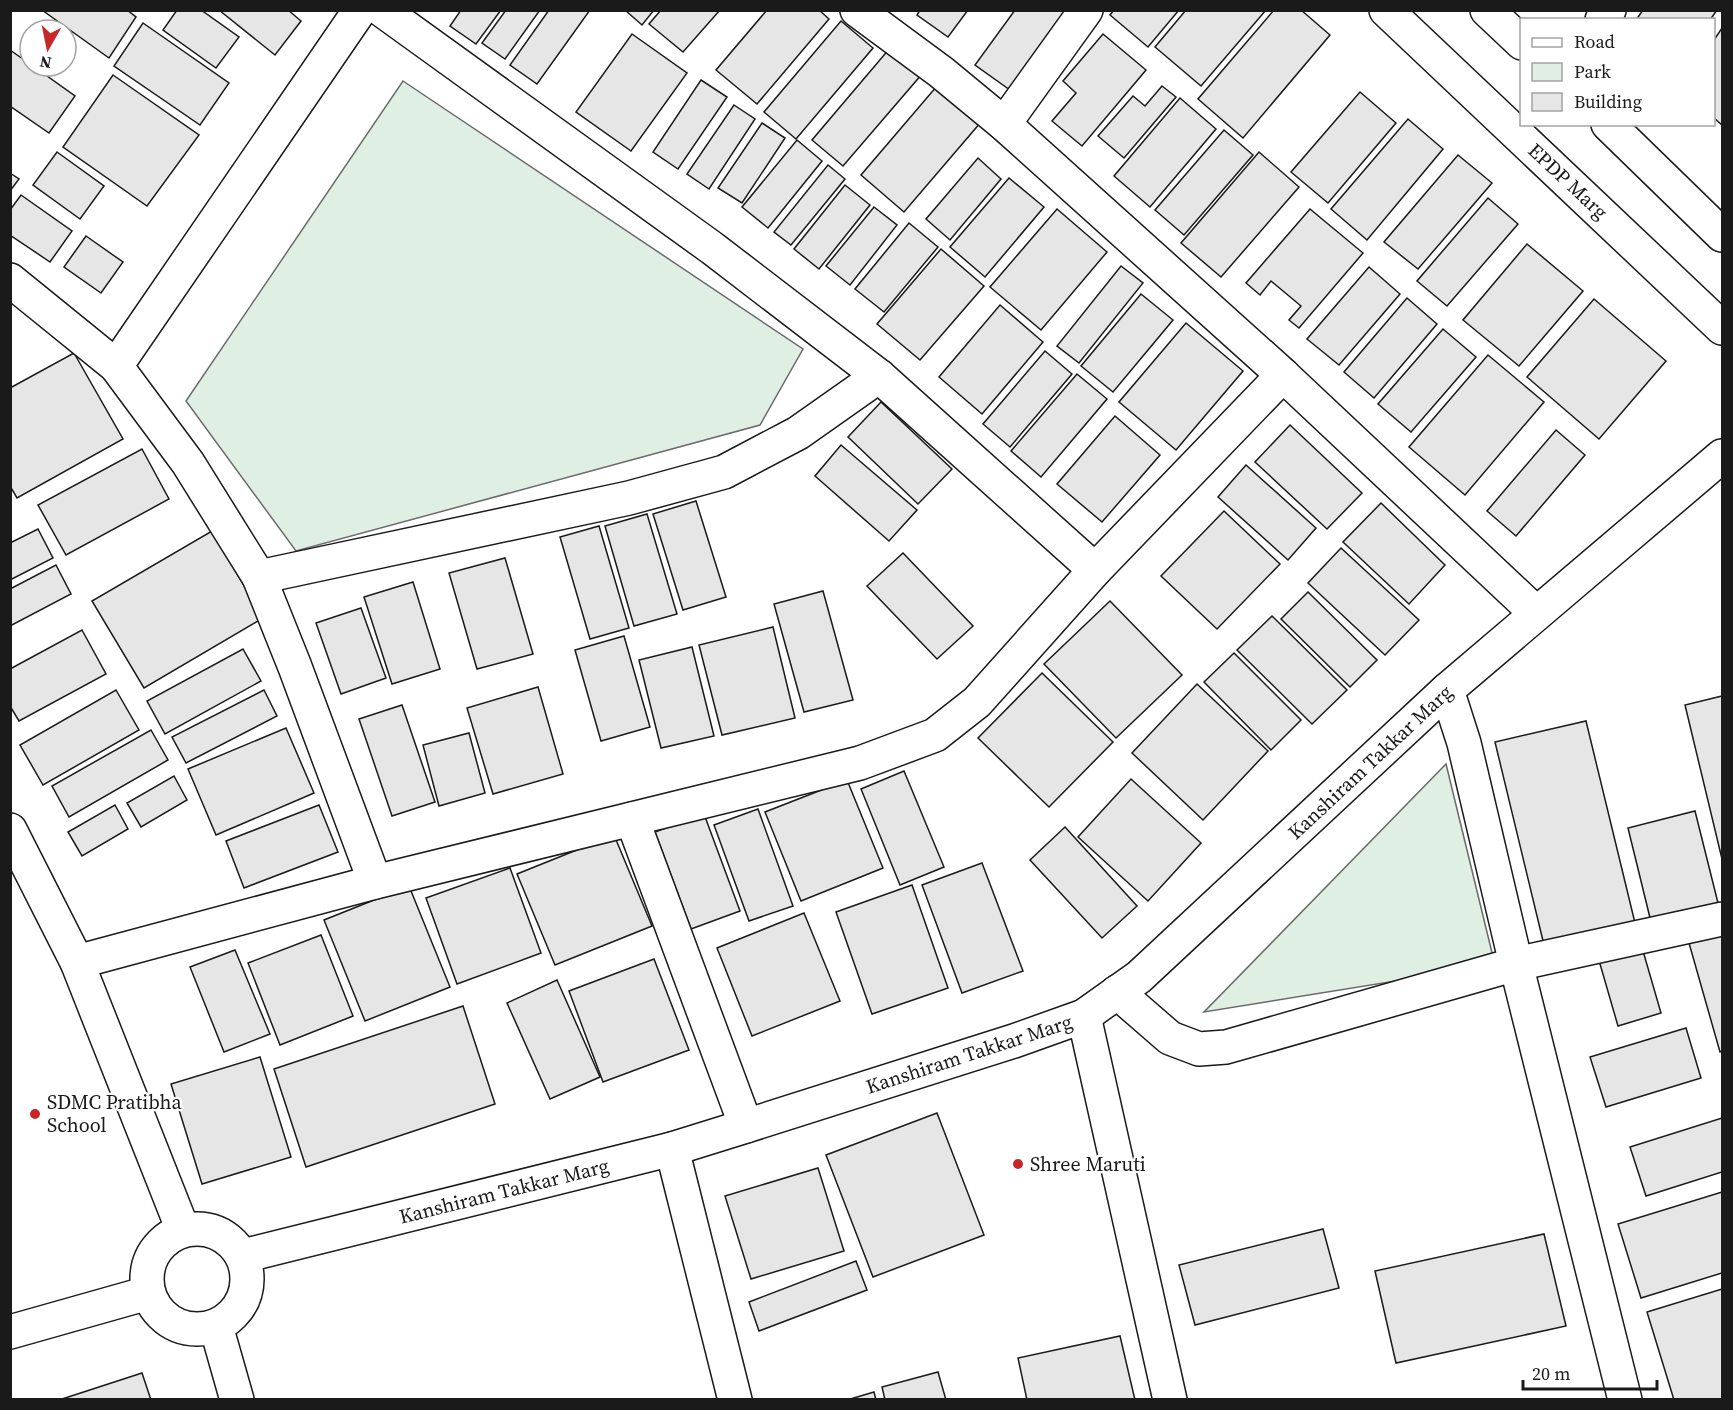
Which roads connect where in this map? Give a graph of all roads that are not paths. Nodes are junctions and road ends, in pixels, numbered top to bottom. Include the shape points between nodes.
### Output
1 (360, 10) edge
2 (382, 10) edge
3 (858, 10) edge
4 (1086, 10) edge
5 (1386, 10) edge
6 (1486, 10) edge
7 (1520, 42) edge
8 (1004, 124) junction
9 (1610, 126) edge
10 (1722, 235) edge
11 (10, 280) edge
12 (1722, 328) edge
13 (116, 366) junction
14 (1283, 375) junction
15 (879, 376) junction
16 (1722, 456) edge
17 (1095, 570) junction
18 (259, 577) junction
19 (1536, 613) junction
20 (1448, 690) junction
21 (632, 819) junction
22 (10, 830) edge
23 (375, 882) junction
24 (1722, 919) edge
25 (77, 962) junction
26 (1516, 964) junction
27 (1117, 992) junction
28 (1084, 1016) junction
29 (746, 1126) junction
30 (672, 1149) junction
31 (183, 1230) junction
32 (243, 1256) junction
33 (148, 1293) junction
34 (216, 1326) junction
35 (10, 1332) edge
36 (237, 1400) edge
37 (735, 1400) edge
38 (1170, 1400) edge
39 (1625, 1400) edge

1 - 13 street
2 - 15 street via 712,248
3 - 8 street
4 - 8 street
5 - 12 street, EPDP Marg
6 - 7 street
8 - 14 street
9 - 10 street
11 - 13 street
13 - 18 street via 188,463
14 - 17 street
14 - 19 street
15 - 17 street
15 - 18 street via 798,433 724,472 629,498
16 - 19 street, Kanshiram Takkar Marg
17 - 21 street via 977,702 935,735 860,762
18 - 23 street
19 - 20 street, Kanshiram Takkar Marg
20 - 26 street
20 - 27 street, Kanshiram Takkar Marg via 1139,976
21 - 23 street
21 - 29 street
22 - 25 street
23 - 25 street
24 - 26 street
25 - 31 street
26 - 27 street via 1226,1047 1199,1049 1170,1038
26 - 39 street
27 - 28 street, Kanshiram Takkar Marg
28 - 29 street, Kanshiram Takkar Marg
28 - 38 street
29 - 30 street, Kanshiram Takkar Marg
30 - 32 street, Kanshiram Takkar Marg
30 - 37 street
31 - 32 street via 201,1228 220,1234 233,1242
31 - 33 street via 165,1240 152,1255 146,1274
32 - 34 street via 247,1291 235,1313
33 - 34 street via 159,1313 179,1326 198,1330
33 - 35 street
34 - 36 street

